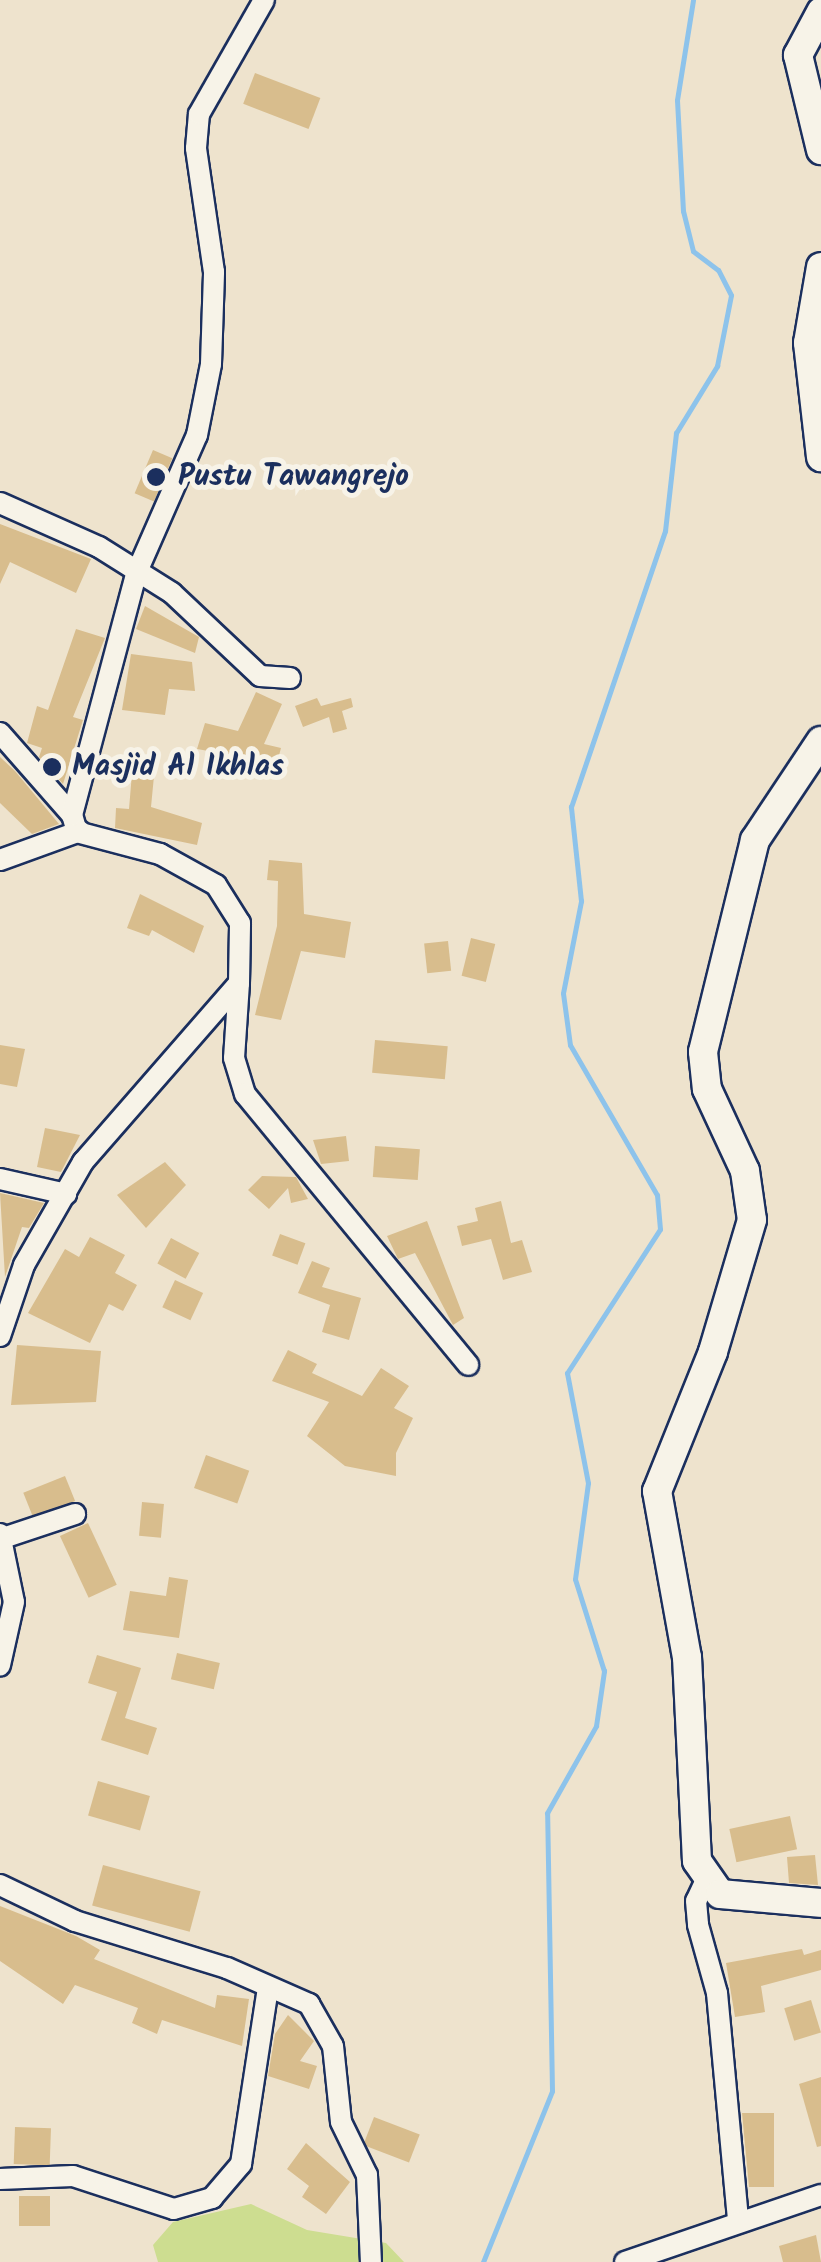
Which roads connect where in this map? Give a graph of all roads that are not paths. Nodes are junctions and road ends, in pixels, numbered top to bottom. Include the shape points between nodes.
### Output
1 (264, 0) edge
2 (821, 12) edge
3 (821, 150) edge
4 (821, 267) edge
5 (821, 456) edge
6 (0, 503) edge
7 (136, 574) junction
8 (290, 678) dead end
9 (0, 733) edge
10 (821, 742) edge
11 (76, 823) junction
12 (0, 860) edge
13 (239, 983) junction
14 (0, 1179) edge
15 (66, 1194) junction
16 (0, 1336) edge
17 (468, 1365) dead end
18 (75, 1514) dead end
19 (1, 1536) edge
20 (0, 1665) edge
21 (706, 1880) junction
22 (0, 1886) edge
23 (821, 1903) edge
24 (268, 1988) junction
25 (0, 2179) edge
26 (821, 2195) edge
27 (738, 2218) junction
28 (371, 2262) edge
29 (625, 2262) edge

1 - 7 street via 198,114 196,148 214,272 211,364 197,434
2 - 3 main road via 798,55
4 - 5 main road via 808,344
6 - 7 street via 98,547
7 - 8 street via 172,593 244,666 270,679
7 - 11 street
9 - 11 street
10 - 21 main road via 755,840 703,1052 707,1089 745,1171 752,1220 713,1352 658,1491 687,1657 693,1831
11 - 12 street
11 - 13 street via 160,854 216,885 240,923
13 - 15 street via 104,1132
13 - 17 street via 234,1058 245,1094
14 - 15 street
15 - 16 street via 24,1265
18 - 19 street
19 - 20 street via 14,1602
21 - 23 main road via 720,1894 756,1902
21 - 27 street via 696,1901 698,1925 717,1993
22 - 24 street via 75,1921
24 - 25 street via 241,2164 212,2198 174,2209 73,2176
24 - 28 street via 309,2004 333,2046 341,2122 366,2175
26 - 27 street
27 - 29 street

